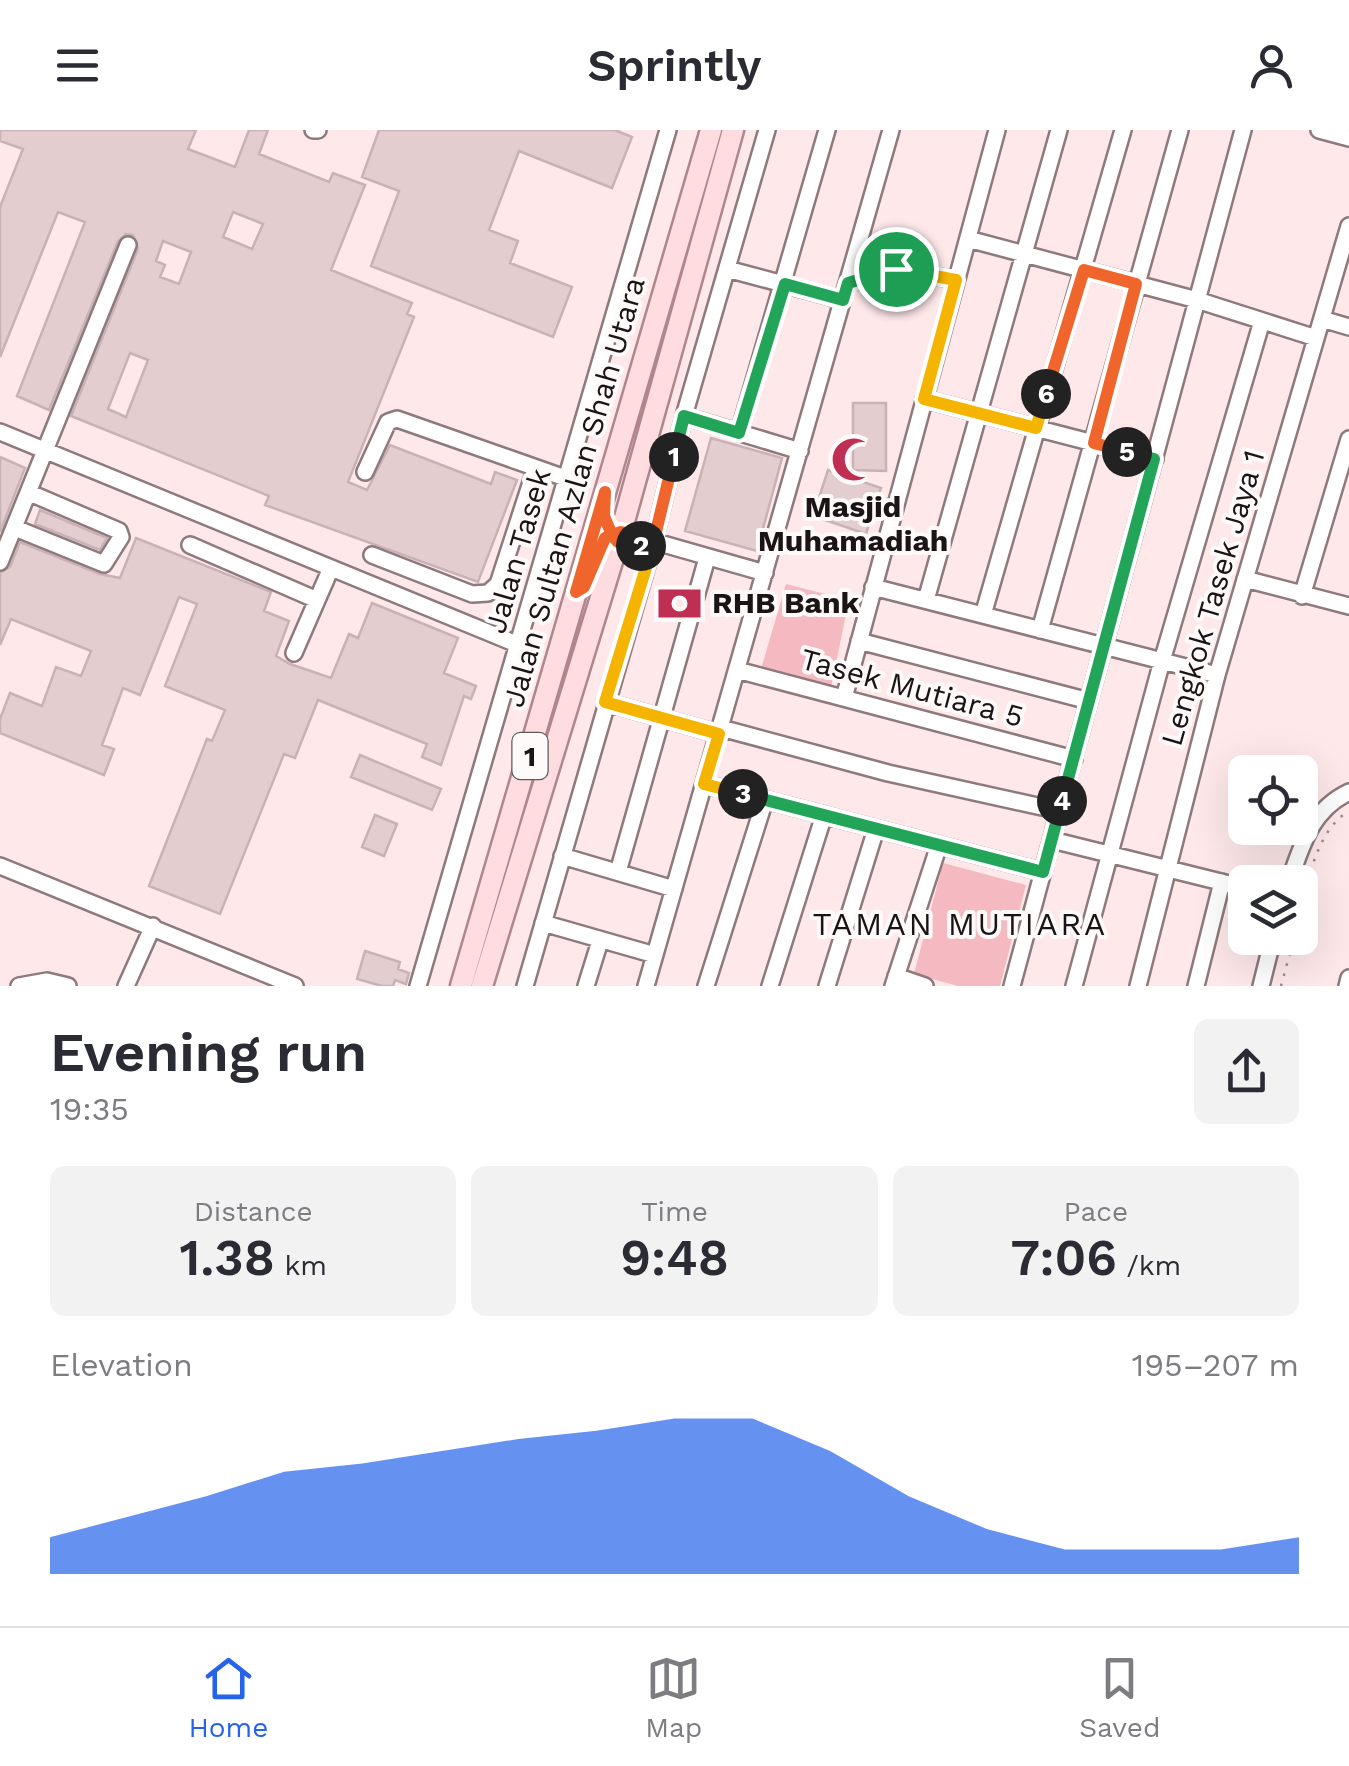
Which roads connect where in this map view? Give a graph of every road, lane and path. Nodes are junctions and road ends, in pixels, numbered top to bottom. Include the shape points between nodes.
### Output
1 (668, 130) edge
2 (711, 130) edge
3 (733, 130) edge
4 (767, 130) edge
5 (827, 130) edge
6 (891, 130) edge
7 (997, 130) edge
8 (1059, 130) edge
9 (1123, 130) edge
10 (1180, 130) edge
11 (1243, 130) edge
12 (1319, 130) edge
13 (1349, 138) edge
14 (1349, 226) edge
15 (968, 239) junction
16 (128, 245) dead end
17 (1025, 254) junction
18 (726, 269) junction
19 (1084, 270) junction
20 (956, 280) junction
21 (848, 283) junction
22 (785, 284) junction
23 (1136, 284) junction
24 (843, 300) junction
25 (1197, 300) junction
26 (1322, 319) junction
27 (1262, 320) junction
28 (1349, 328) edge
29 (1316, 338) junction
30 (924, 399) junction
31 (978, 414) junction
32 (684, 416) junction
33 (1036, 428) junction
34 (0, 432) edge
35 (739, 433) junction
36 (1349, 439) edge
37 (1094, 443) junction
38 (800, 451) junction
39 (46, 452) junction
40 (1154, 459) junction
41 (535, 470) junction
42 (365, 472) dead end
43 (568, 479) junction
44 (30, 492) junction
45 (605, 492) junction
46 (14, 528) junction
47 (617, 536) junction
48 (656, 545) junction
49 (190, 546) dead end
50 (372, 555) dead end
51 (306, 558) junction
52 (707, 558) junction
53 (0, 562) edge
54 (330, 568) junction
55 (765, 573) junction
56 (1246, 579) junction
57 (873, 587) junction
58 (292, 590) junction
59 (576, 592) junction
60 (1302, 596) junction
61 (317, 600) junction
62 (926, 600) junction
63 (1349, 606) edge
64 (983, 615) junction
65 (1040, 630) junction
66 (859, 641) junction
67 (519, 644) junction
68 (1104, 646) junction
69 (294, 653) dead end
70 (1162, 661) junction
71 (737, 670) junction
72 (1217, 675) junction
73 (844, 698) junction
74 (1089, 701) junction
75 (605, 702) junction
76 (661, 718) junction
77 (720, 731) junction
78 (1074, 760) junction
79 (704, 784) junction
80 (1349, 792) edge
81 (765, 800) junction
82 (1060, 811) junction
83 (1349, 811) edge
84 (824, 816) junction
85 (876, 829) junction
86 (1052, 840) junction
87 (939, 845) junction
88 (1109, 854) junction
89 (562, 856) junction
90 (1295, 865) edge
91 (1313, 865) edge
92 (0, 866) edge
93 (1168, 869) junction
94 (618, 872) junction
95 (1043, 872) junction
96 (1222, 882) junction
97 (1228, 884) edge
98 (674, 889) junction
99 (543, 923) junction
100 (153, 926) junction
101 (600, 940) junction
102 (656, 955) junction
103 (1268, 955) edge
104 (1289, 955) edge
105 (1349, 978) edge
106 (895, 981) edge
107 (19, 986) edge
108 (68, 986) edge
109 (126, 986) edge
110 (295, 986) edge
111 (418, 986) edge
112 (462, 986) edge
113 (482, 986) edge
114 (525, 986) edge
115 (586, 986) edge
116 (646, 986) edge
117 (706, 986) edge
118 (770, 986) edge
119 (826, 986) edge
120 (925, 986) edge
121 (1012, 986) edge
122 (1074, 986) edge
123 (1138, 986) edge
124 (1196, 986) edge
125 (1260, 986) edge
126 (1281, 986) edge
127 (1347, 986) edge

1 - 43 street, Jalan Tasek
2 - 45 main road, Jalan Sultan Azlan Shah Utara / 1
3 - 47 main road, Jalan Sultan Azlan Shah Utara / 1
4 - 18 street
5 - 22 street
6 - 21 street
7 - 15 street
8 - 17 street
9 - 19 street
10 - 23 street
11 - 25 street
12 - 13 street
14 - 26 street, Lengkok Tasek Jaya 1
15 - 17 street
15 - 20 street
16 - 39 street
17 - 19 street
17 - 31 street
18 - 22 street
18 - 32 street
19 - 23 street
19 - 33 street
20 - 21 street via 896,269
20 - 30 street
21 - 24 street
22 - 24 street
22 - 35 street
23 - 25 street
23 - 37 street
24 - 38 street
25 - 27 street
25 - 40 street
26 - 28 street
26 - 29 street, Lengkok Tasek Jaya 1
27 - 29 street
27 - 70 street
29 - 56 street, Lengkok Tasek Jaya 1
30 - 31 street
30 - 57 street
31 - 33 street
31 - 62 street
32 - 35 street
32 - 48 street
33 - 37 street
33 - 64 street
34 - 39 street
35 - 38 street
36 - 60 street
37 - 40 street
37 - 65 street
38 - 55 street
39 - 44 street
39 - 51 street
40 - 68 street
41 - 42 street via 398,419 388,422
41 - 43 street
41 - 50 street via 498,584 488,593 472,594
43 - 67 street, Jalan Tasek
44 - 46 street
44 - 46 street via 121,537 104,564
45 - 47 main road via 604,516
45 - 59 main road, Jalan Sultan Azlan Shah Utara / 1
46 - 53 street
47 - 48 street
47 - 59 main road via 602,540
47 - 113 main road, Jalan Sultan Azlan Shah Utara / 1
48 - 52 street
48 - 75 street
49 - 58 street
51 - 54 street
51 - 58 street
52 - 55 street
52 - 76 street
54 - 61 street
54 - 67 street
55 - 71 street
56 - 60 street
56 - 72 street, Lengkok Tasek Jaya 1
57 - 62 street
57 - 66 street
58 - 61 street
59 - 112 main road, Jalan Sultan Azlan Shah Utara / 1
60 - 63 street
61 - 69 street
62 - 64 street
64 - 65 street
65 - 68 street
66 - 73 street
66 - 74 street
67 - 111 street, Jalan Tasek
68 - 70 street
68 - 74 street
70 - 72 street
70 - 88 street
71 - 73 street, Tasek Mutiara 5
71 - 77 street
72 - 93 street, Lengkok Tasek Jaya 1
73 - 78 street, Tasek Mutiara 5
74 - 78 street
75 - 76 street
75 - 89 street
76 - 77 street
76 - 94 street
77 - 79 street
77 - 82 street
78 - 82 street
79 - 81 street
79 - 98 street
80 - 90 street via 1309,827
81 - 84 street
81 - 117 street
82 - 86 street
83 - 91 path via 1337,818
84 - 85 street
84 - 118 street
85 - 87 street
85 - 119 street
86 - 88 street
86 - 95 street
87 - 95 street
87 - 106 street
88 - 93 street
88 - 122 street
89 - 94 street
89 - 99 street
92 - 100 street
93 - 96 street
93 - 123 street, Lengkok Tasek Jaya 1
94 - 98 street
95 - 121 street
96 - 97 street
96 - 124 street
98 - 102 street
99 - 101 street
99 - 114 street
100 - 109 street
100 - 110 street
101 - 102 street
101 - 115 street
102 - 116 street
103 - 125 street
104 - 126 path
105 - 127 street
106 - 120 street
107 - 108 street

